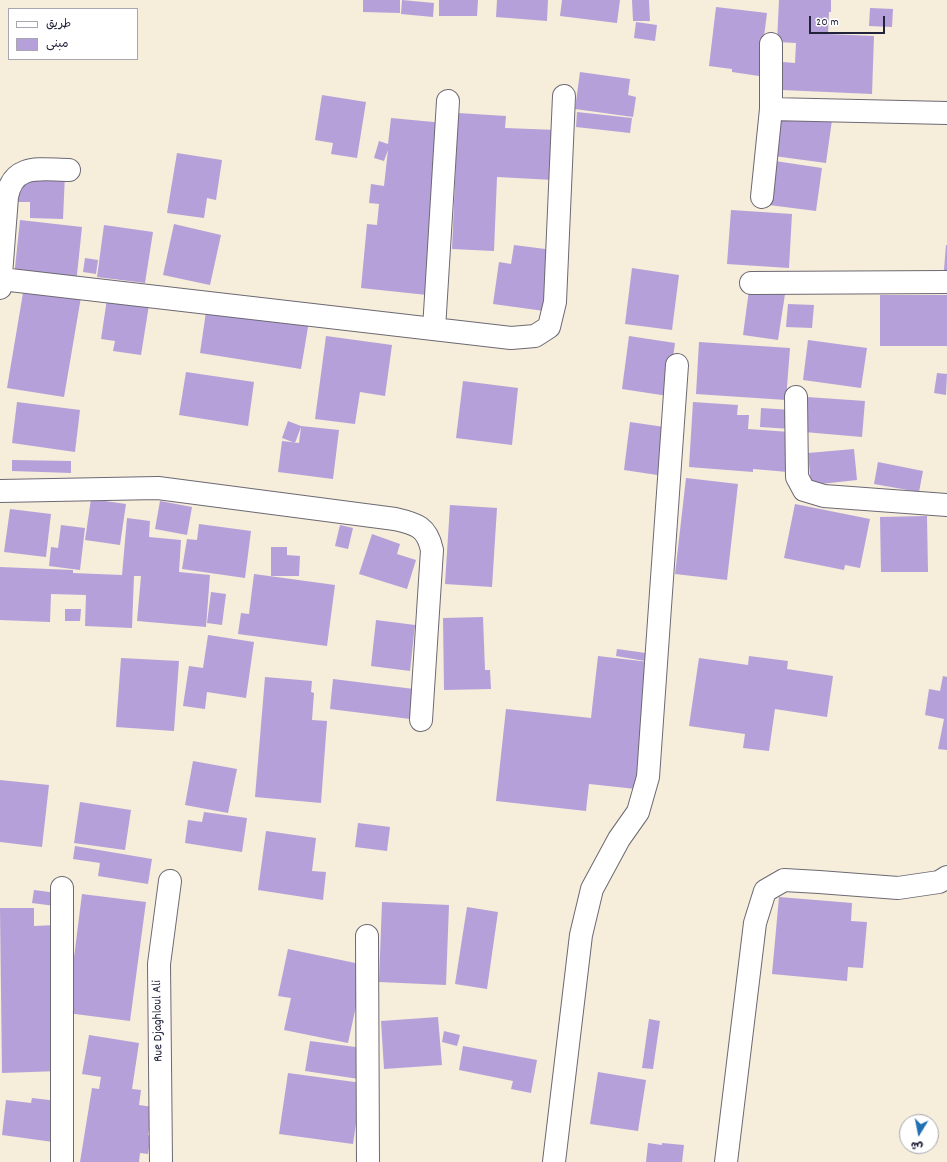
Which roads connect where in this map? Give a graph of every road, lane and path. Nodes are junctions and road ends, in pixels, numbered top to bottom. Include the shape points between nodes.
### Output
1 (771, 44) dead end
2 (564, 96) dead end
3 (448, 102) dead end
4 (771, 109) junction
5 (947, 112) edge
6 (69, 170) dead end
7 (762, 198) dead end
8 (752, 282) dead end
9 (947, 282) edge
10 (0, 283) edge
11 (434, 329) junction
12 (678, 365) dead end
13 (796, 397) dead end
14 (0, 491) edge
15 (947, 504) edge
16 (421, 720) dead end
17 (947, 877) edge
18 (170, 882) dead end
19 (62, 888) dead end
20 (367, 936) dead end
21 (62, 1162) edge
22 (161, 1162) edge
23 (368, 1162) edge
24 (554, 1162) edge
25 (726, 1162) edge

1 - 4 street
2 - 11 street via 555,302 549,327 536,336 511,338
3 - 11 street
4 - 5 street
4 - 7 street
6 - 10 street via 30,170 13,180 7,197
8 - 9 street
10 - 11 street
12 - 24 street via 648,777 638,812 619,839 592,889 581,935
13 - 15 street via 797,477 804,490 824,496
14 - 16 street via 158,488 396,519 423,529 430,538 432,550
17 - 25 street via 939,882 898,888 784,880 765,891 755,923
18 - 22 street, Rue Djaghloul Ali via 158,964
19 - 21 street
20 - 23 street

